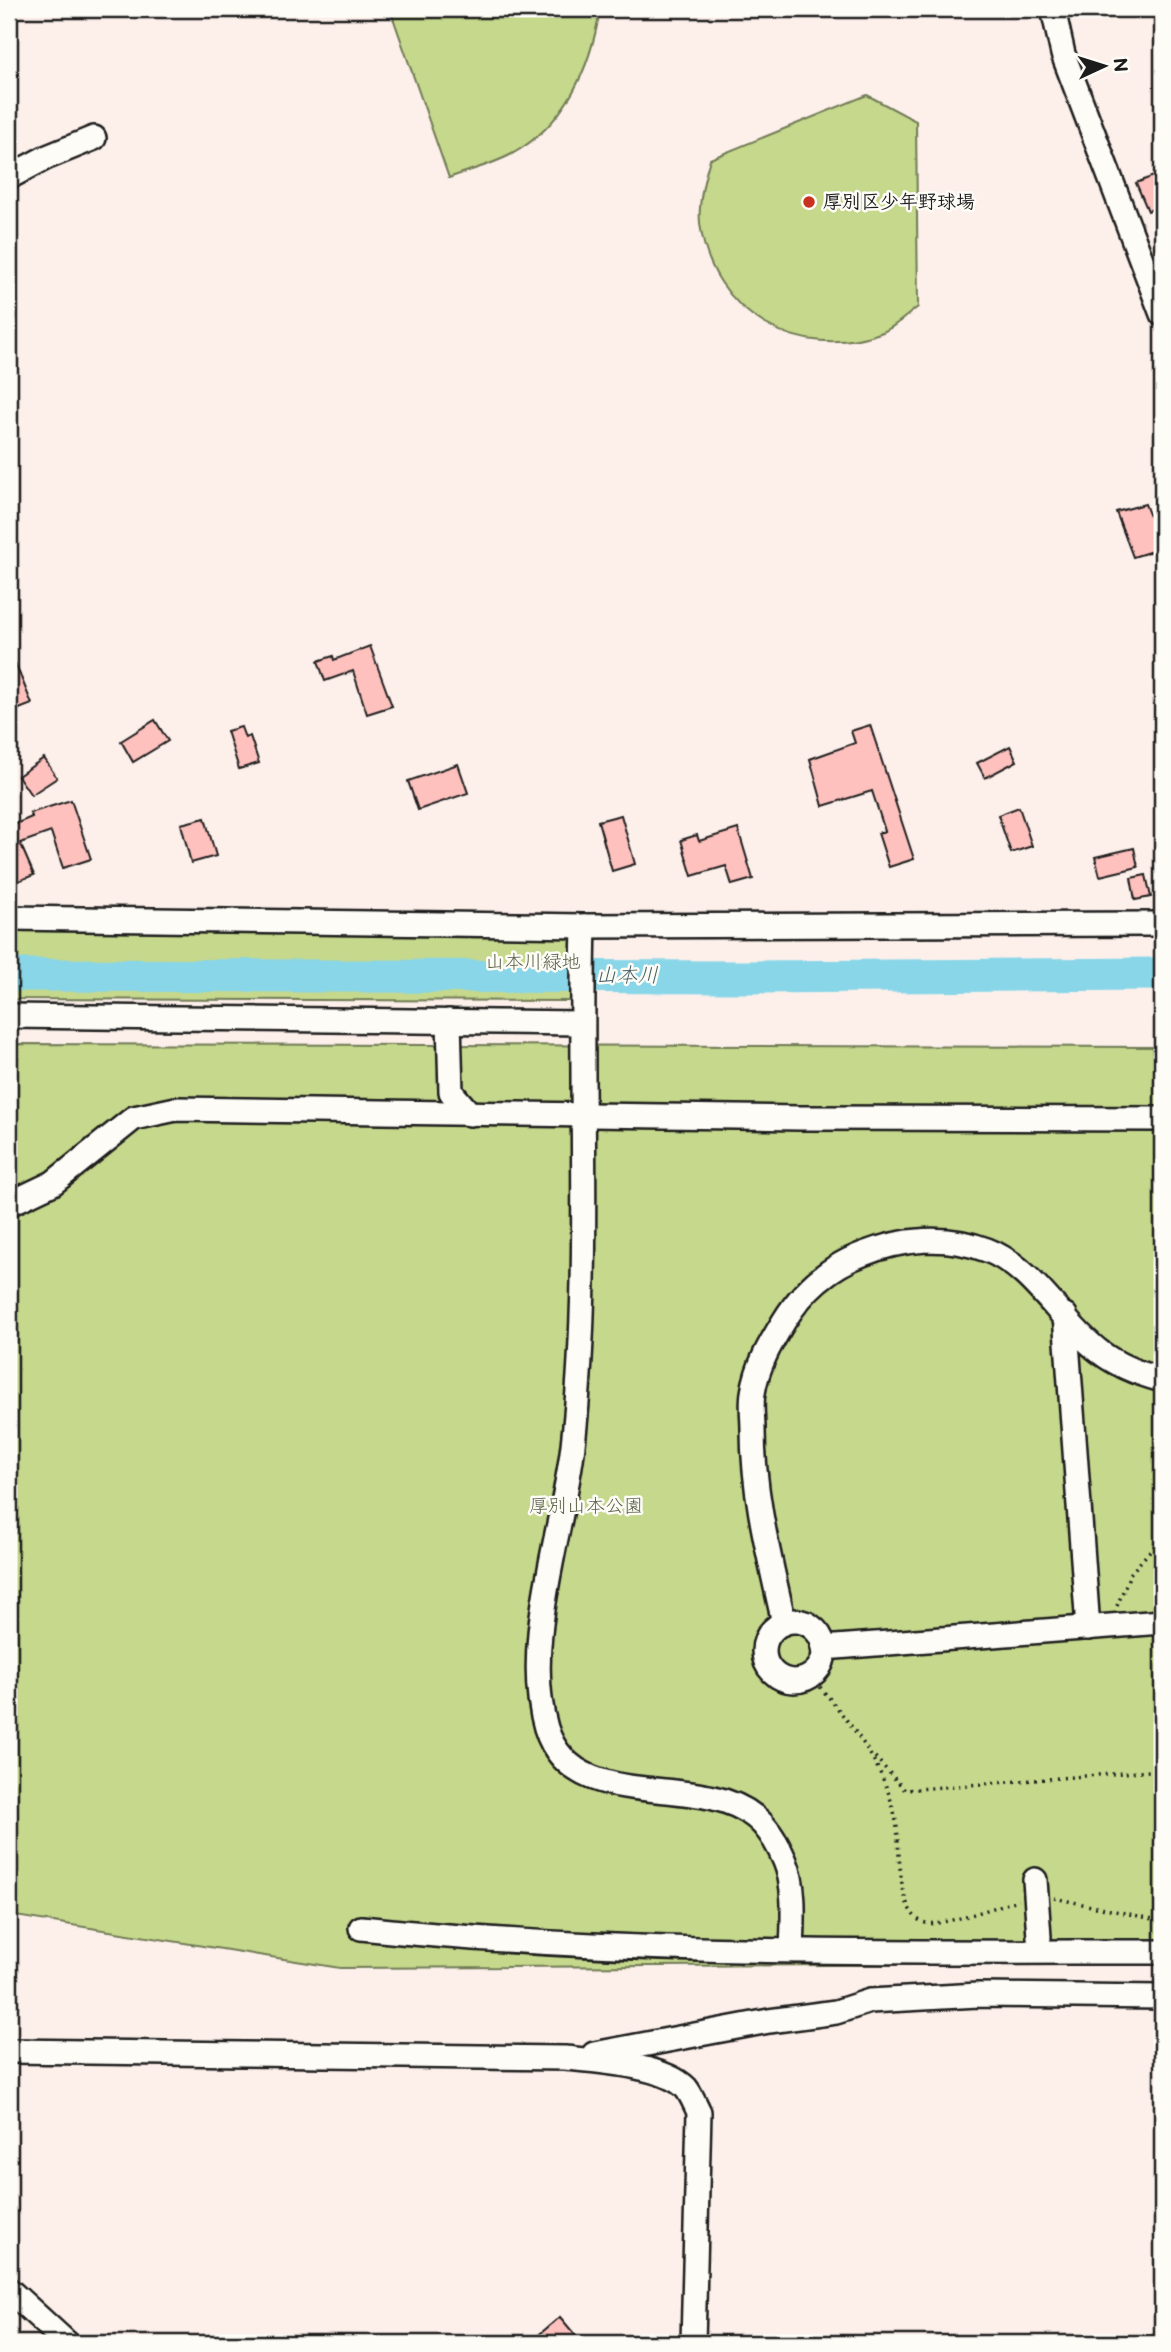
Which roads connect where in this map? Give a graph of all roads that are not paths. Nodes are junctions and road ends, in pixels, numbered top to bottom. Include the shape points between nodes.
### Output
1 (1053, 9) edge
2 (94, 138) dead end
3 (9, 177) edge
4 (1160, 303) edge
5 (9, 918) edge
6 (1162, 924) edge
7 (584, 926) junction
8 (582, 1015) junction
9 (9, 1016) edge
10 (449, 1021) junction
11 (470, 1114) junction
12 (581, 1114) junction
13 (1162, 1119) edge
14 (9, 1204) edge
15 (1065, 1308) junction
16 (1162, 1380) edge
17 (1162, 1622) edge
18 (784, 1623) junction
19 (1088, 1628) junction
20 (823, 1648) junction
21 (1035, 1889) road end
22 (361, 1928) dead end
23 (1039, 1937) dead end
24 (792, 1950) junction
25 (1162, 1952) edge
26 (1162, 1997) edge
27 (9, 2051) edge
28 (565, 2058) junction
29 (13, 2303) edge
30 (67, 2343) edge
31 (693, 2343) edge

1 - 4 street via 1063,54
2 - 3 street
5 - 7 street
6 - 7 street
7 - 8 street
8 - 10 street
8 - 12 street
9 - 10 street
10 - 11 street via 451,1092
11 - 12 street
11 - 14 street via 176,1109 134,1118 53,1183
12 - 13 street
12 - 24 street via 581,1295 573,1446 538,1659 539,1702 548,1733 566,1760 588,1776 616,1786 713,1798 755,1816 786,1863
15 - 16 street via 1101,1354 1135,1373
15 - 18 street via 987,1250 934,1240 891,1242 851,1258 809,1286 764,1353 752,1394 761,1520
15 - 19 street
17 - 19 street
18 - 20 street via 809,1626
18 - 20 street via 767,1639 764,1654 771,1671 787,1681 811,1676 821,1664
19 - 20 street
21 - 23 street
22 - 24 street via 598,1948
24 - 25 street
26 - 28 street via 978,1994 870,2001 836,2012
27 - 28 street
28 - 31 street via 666,2075 685,2087 699,2112
29 - 30 street

